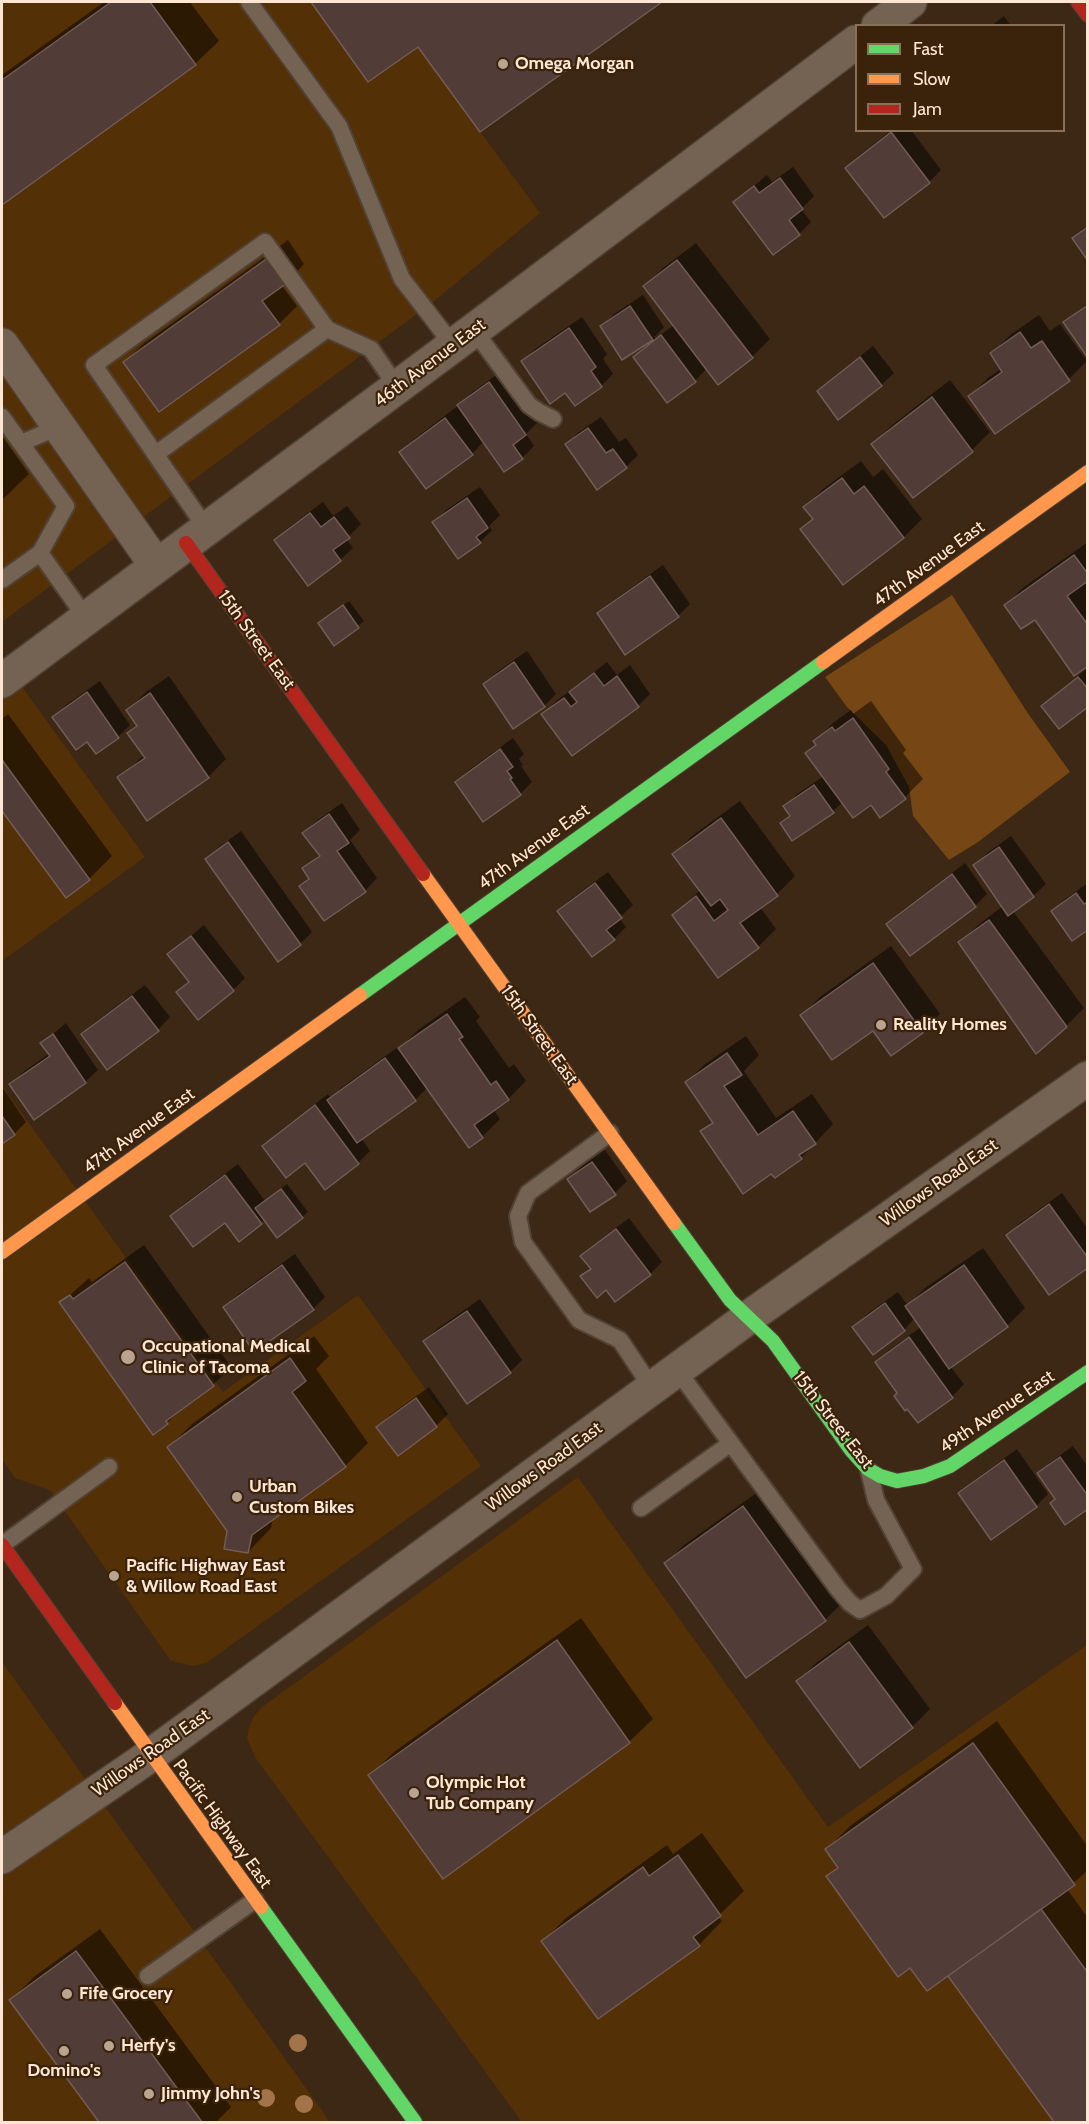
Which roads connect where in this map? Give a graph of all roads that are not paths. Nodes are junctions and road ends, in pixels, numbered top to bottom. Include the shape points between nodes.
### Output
1 (249, 2) edge
2 (910, 2) edge
3 (1078, 2) edge
4 (1088, 15) edge
5 (881, 24) edge
6 (855, 43) edge
7 (327, 329) junction
8 (464, 338) junction
9 (2, 345) edge
10 (397, 387) junction
11 (2, 417) edge
12 (553, 419) dead end
13 (59, 427) junction
14 (21, 443) junction
15 (156, 454) junction
16 (1088, 472) edge
17 (196, 536) junction
18 (40, 553) junction
19 (156, 566) junction
20 (2, 580) edge
21 (86, 618) junction
22 (2, 681) edge
23 (459, 923) junction
24 (1088, 1078) edge
25 (610, 1133) junction
26 (2, 1252) edge
27 (749, 1317) junction
28 (1088, 1372) edge
29 (665, 1379) junction
30 (731, 1443) junction
31 (109, 1467) dead end
32 (868, 1469) junction
33 (924, 1476) joint
34 (641, 1508) dead end
35 (2, 1545) edge
36 (151, 1755) junction
37 (2, 1857) edge
38 (255, 1900) junction
39 (148, 1976) dead end
40 (415, 2122) edge

1 - 8 lane via 339,126 402,279
2 - 5 street
3 - 4 street
6 - 8 street, 46th Avenue East
7 - 10 lane via 370,349
7 - 15 lane
7 - 15 lane via 265,242 94,365
8 - 10 street, 46th Avenue East
8 - 12 lane via 529,405
9 - 13 street
10 - 17 street, 46th Avenue East
11 - 14 lane
13 - 14 lane
13 - 19 street
14 - 18 lane via 66,506
15 - 17 lane
16 - 23 street, 47th Avenue East
17 - 19 street, 46th Avenue East
17 - 23 street, 15th Street East
18 - 20 lane
18 - 21 lane
19 - 21 street, 46th Avenue East
21 - 22 street, 46th Avenue East
23 - 25 street, 15th Street East
23 - 26 street, 47th Avenue East
24 - 27 street, Willows Road East
25 - 27 street, 15th Street East via 730,1300
25 - 29 lane via 528,1193 518,1216 523,1242 579,1320 620,1340
27 - 29 street, Willows Road East
27 - 32 street, 15th Street East via 780,1350
28 - 33 street, 49th Avenue East via 961,1461
29 - 30 lane
29 - 36 street, Willows Road East
30 - 32 lane via 838,1589 860,1610 886,1596 913,1569 876,1500
30 - 34 lane
31 - 35 lane
32 - 33 street, 15th Street East via 897,1481
35 - 36 street, Pacific Highway East
36 - 37 street, Willows Road East
36 - 38 street, Pacific Highway East
38 - 39 lane
38 - 40 street, Pacific Highway East

